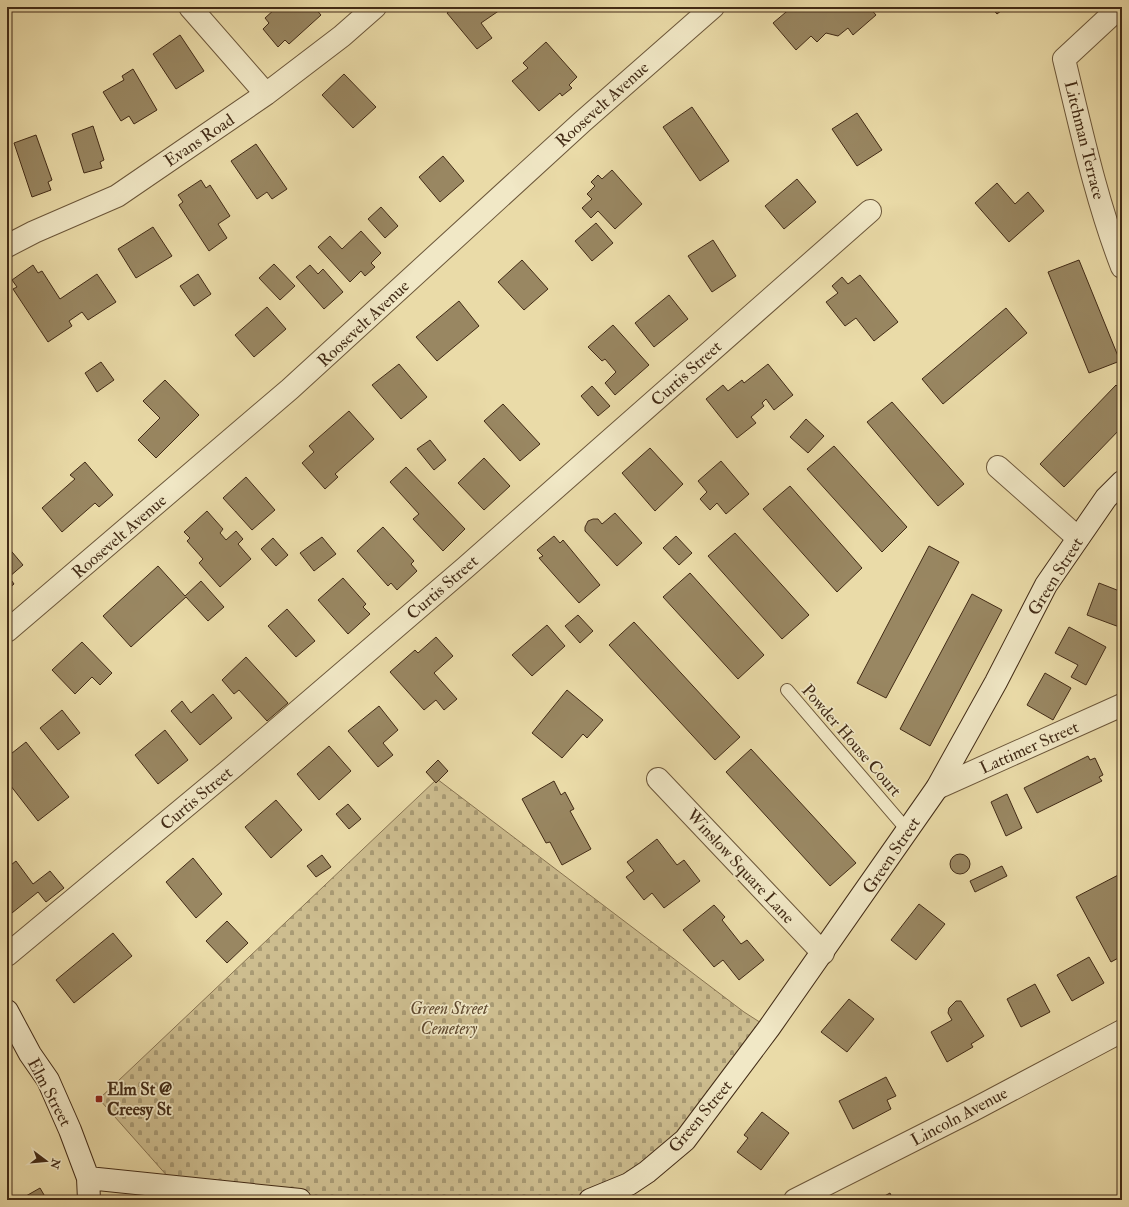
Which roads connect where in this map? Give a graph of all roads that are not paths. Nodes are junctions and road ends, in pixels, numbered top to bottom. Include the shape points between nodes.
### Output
1 (190, 7) edge
2 (375, 7) edge
3 (713, 7) edge
4 (1120, 7) edge
5 (266, 94) junction
6 (870, 211) dead end
7 (7, 246) edge
8 (1122, 267) edge
9 (998, 467) dead end
10 (1122, 482) edge
11 (1078, 538) junction
12 (7, 631) edge
13 (787, 690) dead end
14 (1122, 705) edge
15 (658, 779) dead end
16 (937, 788) junction
17 (908, 831) junction
18 (823, 953) junction
19 (7, 955) edge
20 (7, 1011) edge
21 (1122, 1030) edge
22 (88, 1178) junction
23 (628, 1192) edge
24 (89, 1200) edge
25 (300, 1200) edge
26 (590, 1200) edge
27 (795, 1200) edge

1 - 5 street
2 - 5 street, Evans Road via 342,36
3 - 12 street, Roosevelt Avenue via 582,122 290,389
4 - 8 street, Litchman Terrace via 1064,59 1089,162 1111,239
5 - 7 street, Evans Road via 117,196
6 - 19 street, Curtis Street via 454,578 233,768
9 - 11 street
10 - 11 street, Green Street via 1106,498
11 - 16 street, Green Street via 1046,585
13 - 17 lane, Powder House Court
14 - 16 street, Lattimer Street
15 - 18 street, Winslow Square Lane
16 - 17 street, Green Street
17 - 18 street, Green Street
18 - 23 street, Green Street via 685,1140
20 - 22 street, Elm Street via 30,1054 48,1080
21 - 27 street, Lincoln Avenue via 966,1114
22 - 24 street, Elm Street
22 - 25 street
23 - 26 street, Green Street

